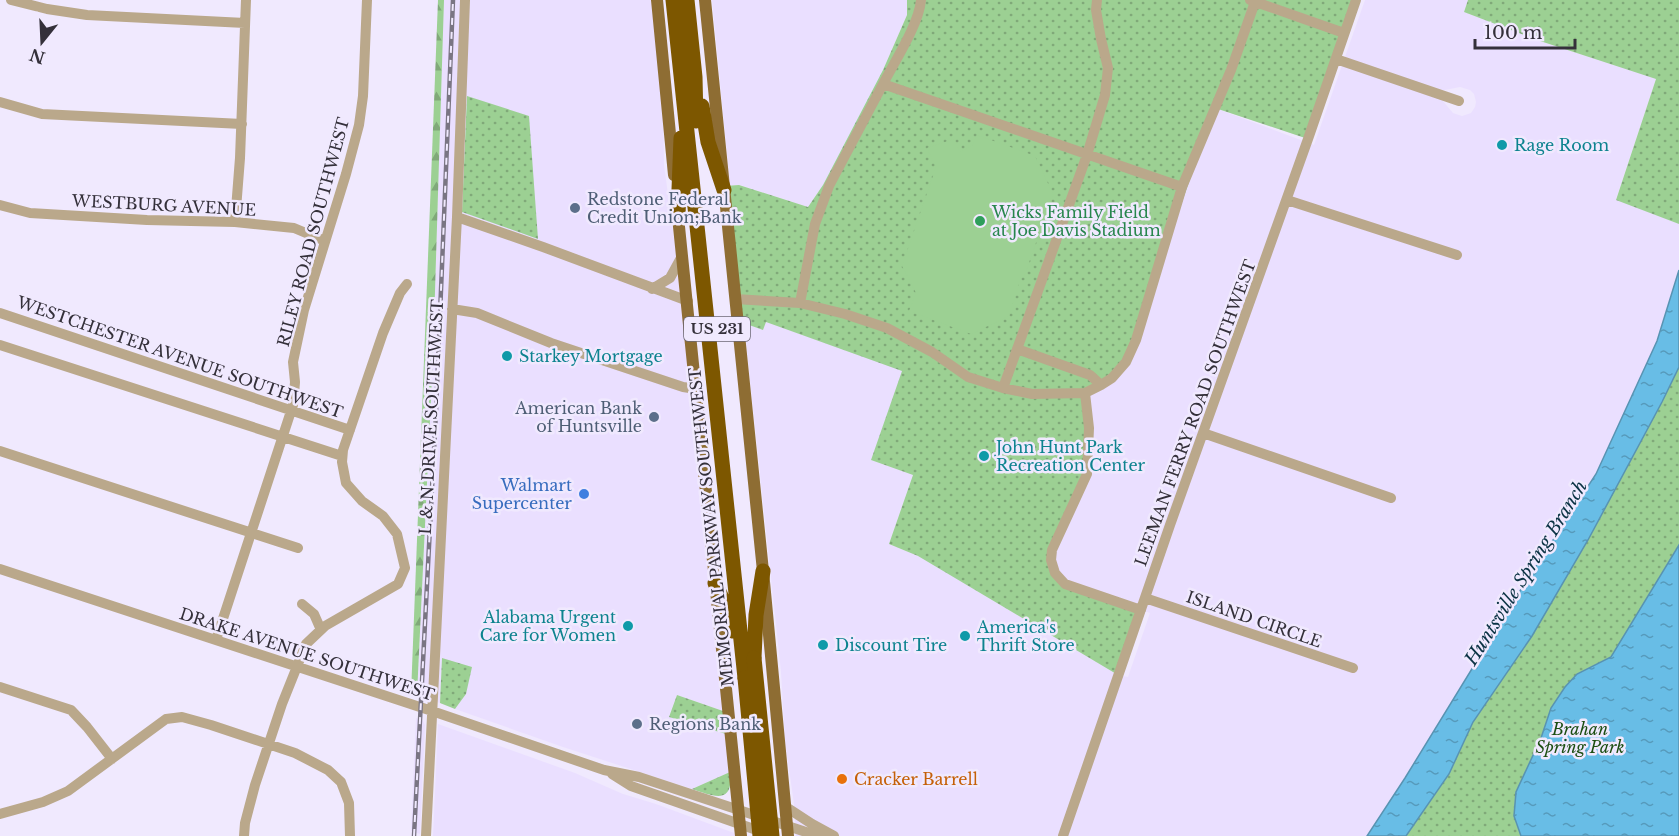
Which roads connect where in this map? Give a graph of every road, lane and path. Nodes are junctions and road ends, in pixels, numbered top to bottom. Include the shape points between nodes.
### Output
1 (11, 0) edge
2 (246, 0) edge
3 (367, 0) edge
4 (465, 0) edge
5 (657, 0) edge
6 (674, 0) edge
7 (687, 0) edge
8 (705, 0) edge
9 (921, 0) edge
10 (1097, 0) edge
11 (1356, 0) edge
12 (1252, 1) edge
13 (246, 23) junction
14 (1344, 33) junction
15 (1336, 59) junction
16 (695, 77) junction
17 (883, 84) junction
18 (1459, 100) dead end
19 (0, 102) edge
20 (685, 109) junction
21 (242, 124) junction
22 (1087, 155) junction
23 (1182, 187) junction
24 (724, 190) junction
25 (1287, 200) junction
26 (0, 206) edge
27 (678, 215) junction
28 (457, 217) junction
29 (235, 222) junction
30 (325, 241) junction
31 (1457, 255) dead end
32 (682, 256) junction
33 (407, 284) dead end
34 (652, 289) junction
35 (735, 299) junction
36 (688, 301) junction
37 (800, 303) junction
38 (452, 309) junction
39 (0, 313) edge
40 (0, 345) edge
41 (1017, 349) junction
42 (1101, 385) junction
43 (1003, 388) junction
44 (696, 389) junction
45 (1085, 393) junction
46 (291, 410) junction
47 (350, 430) junction
48 (1203, 433) junction
49 (284, 437) junction
50 (0, 451) edge
51 (342, 456) junction
52 (1391, 498) dead end
53 (251, 533) junction
54 (298, 548) dead end
55 (0, 569) edge
56 (764, 571) junction
57 (715, 583) junction
58 (1145, 598) junction
59 (302, 604) dead end
60 (1141, 610) junction
61 (321, 630) junction
62 (216, 640) junction
63 (753, 658) junction
64 (297, 667) junction
65 (1353, 668) dead end
66 (745, 678) junction
67 (0, 687) edge
68 (432, 711) junction
69 (269, 744) junction
70 (112, 759) junction
71 (604, 770) junction
72 (648, 780) junction
73 (737, 782) junction
74 (783, 784) junction
75 (636, 788) junction
76 (716, 802) junction
77 (786, 807) junction
78 (740, 810) junction
79 (0, 814) edge
80 (741, 831) edge
81 (788, 831) edge
82 (244, 836) edge
83 (350, 836) edge
84 (426, 836) edge
85 (760, 836) edge
86 (773, 836) edge
87 (818, 836) edge
88 (834, 836) edge
89 (1063, 836) edge

1 - 13 street via 87,15
2 - 13 street
3 - 30 street, RILEY ROAD SOUTHWEST via 359,125
4 - 28 street, L & N DRIVE SOUTHWEST
5 - 27 main road
6 - 20 highway, MEMORIAL PARKWAY SOUTHWEST / US 231
7 - 16 highway, MEMORIAL PARKWAY SOUTHWEST / US 231
8 - 24 main road
9 - 17 street via 912,29
10 - 22 street via 1108,68 1105,95
11 - 14 street, LEEMAN FERRY ROAD SOUTHWEST
12 - 14 street
12 - 23 street via 1231,70
13 - 21 street
14 - 15 street, LEEMAN FERRY ROAD SOUTHWEST
15 - 18 street
15 - 25 street, LEEMAN FERRY ROAD SOUTHWEST
16 - 24 highway via 708,142
16 - 63 highway, MEMORIAL PARKWAY SOUTHWEST / US 231 via 701,170
17 - 22 street
17 - 37 street via 829,186 814,224
19 - 21 street via 42,114
20 - 27 highway
20 - 66 highway, MEMORIAL PARKWAY SOUTHWEST / US 231
21 - 29 street
22 - 23 street
22 - 41 street
23 - 42 street via 1136,340 1126,362
24 - 35 main road
25 - 31 street
25 - 48 street, LEEMAN FERRY ROAD SOUTHWEST
26 - 29 street, WESTBURG AVENUE via 66,216
27 - 32 main road
28 - 34 street
28 - 38 street, L & N DRIVE SOUTHWEST
29 - 30 street, WESTBURG AVENUE via 294,228
30 - 46 street, RILEY ROAD SOUTHWEST via 298,337
32 - 34 street via 670,278
32 - 36 main road
33 - 47 street via 383,333
34 - 36 street
35 - 37 street
35 - 56 main road
36 - 44 main road
37 - 43 street via 887,328 968,376
38 - 44 street via 477,313 551,343
38 - 68 street, L & N DRIVE SOUTHWEST
39 - 46 street, WESTCHESTER AVENUE SOUTHWEST
40 - 49 street
41 - 42 street via 1090,375
41 - 43 street
42 - 45 street
43 - 45 street via 1032,394
44 - 57 main road
45 - 60 street via 1089,428 1087,474 1051,560 1055,573 1065,584
46 - 47 street, WESTCHESTER AVENUE SOUTHWEST
46 - 49 street, RILEY ROAD SOUTHWEST
47 - 51 street
48 - 52 street
48 - 58 street, LEEMAN FERRY ROAD SOUTHWEST
49 - 51 street
49 - 53 street, RILEY ROAD SOUTHWEST
50 - 53 street
51 - 61 street via 346,483 397,534 405,568 398,584
53 - 54 street
53 - 62 street, RILEY ROAD SOUTHWEST
55 - 62 street, DRAKE AVENUE SOUTHWEST
56 - 63 highway
56 - 74 main road
57 - 66 highway via 727,609
57 - 73 main road
58 - 60 street, LEEMAN FERRY ROAD SOUTHWEST
58 - 65 street, ISLAND CIRCLE
59 - 61 street via 314,614
60 - 89 street, LEEMAN FERRY ROAD SOUTHWEST
61 - 64 street via 306,644
62 - 64 street, DRAKE AVENUE SOUTHWEST
63 - 86 highway, MEMORIAL PARKWAY SOUTHWEST / US 231, bridge
64 - 68 street, DRAKE AVENUE SOUTHWEST
64 - 69 street
66 - 85 highway, MEMORIAL PARKWAY SOUTHWEST / US 231, bridge
67 - 70 street via 71,710
68 - 71 street, DRAKE AVENUE SOUTHWEST
68 - 84 street, L & N DRIVE SOUTHWEST
69 - 70 street via 182,717 166,719
69 - 82 street
69 - 83 street via 328,770 341,782 349,803
70 - 79 street via 68,791
71 - 72 street, DRAKE AVENUE SOUTHWEST
71 - 75 street, DRAKE AVENUE SOUTHWEST
72 - 75 street
72 - 76 street, DRAKE AVENUE SOUTHWEST
73 - 74 main road via 745,791 764,797 776,795
73 - 76 street via 731,794
73 - 78 main road
74 - 77 main road
75 - 80 street, DRAKE AVENUE SOUTHWEST
76 - 78 street, DRAKE AVENUE SOUTHWEST
77 - 81 main road
77 - 88 street
78 - 80 main road
78 - 81 street, DRAKE AVENUE SOUTHWEST
80 - 86 street, DRAKE AVENUE SOUTHWEST
81 - 87 street, DRAKE AVENUE SOUTHWEST

